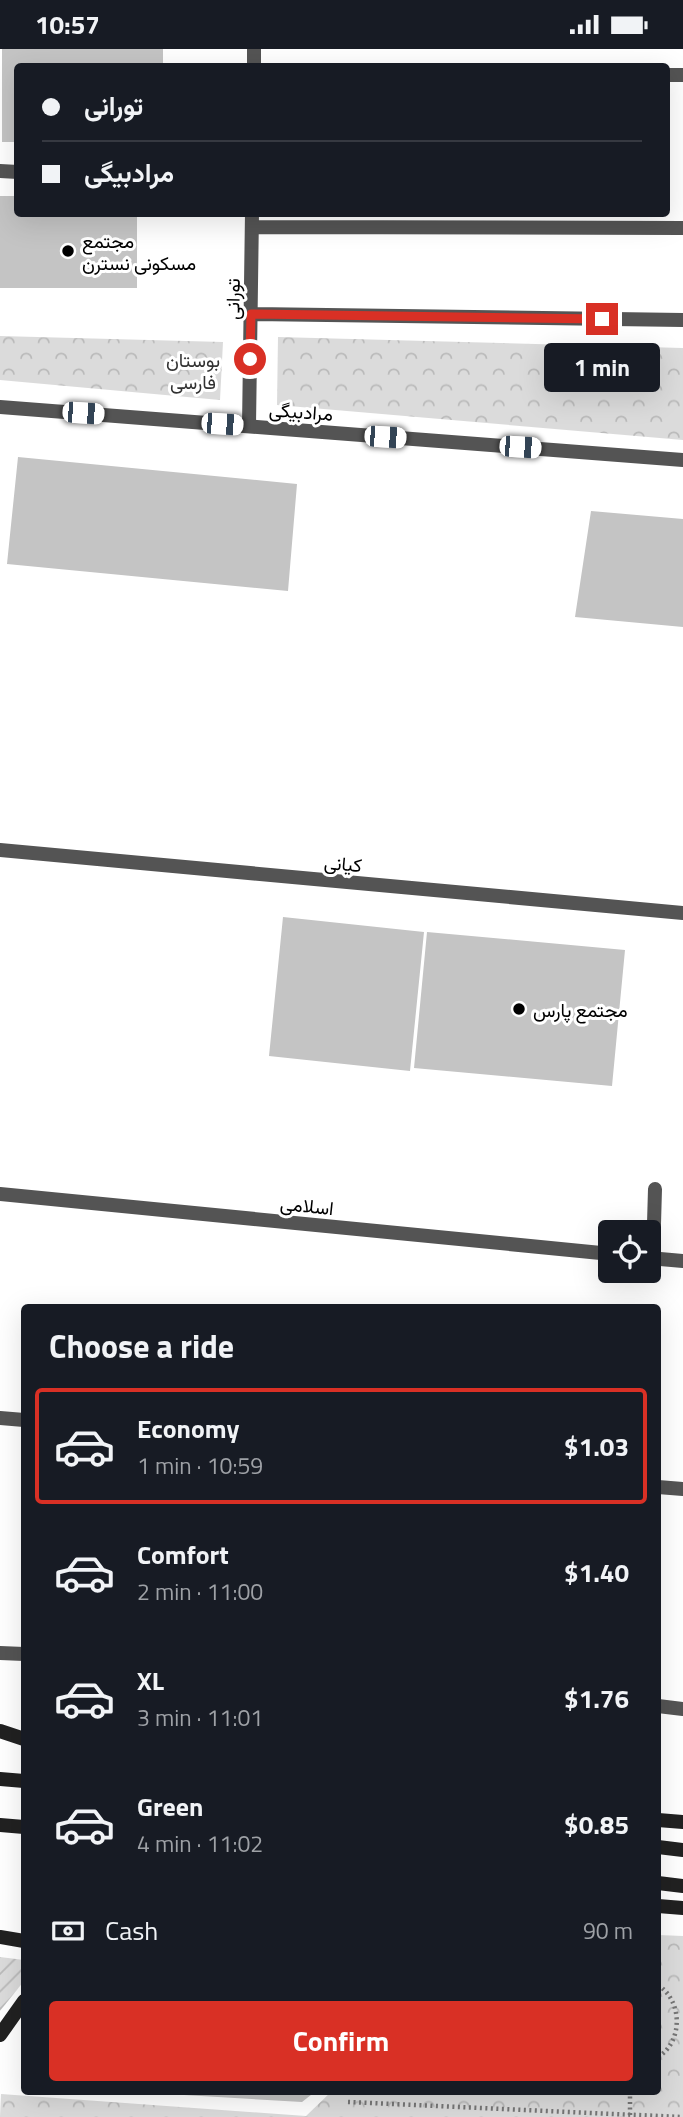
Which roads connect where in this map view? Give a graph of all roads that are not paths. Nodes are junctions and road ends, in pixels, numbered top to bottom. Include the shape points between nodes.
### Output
1 (252, 220) edge
2 (683, 227) edge
3 (251, 314) junction
4 (683, 320) edge
5 (0, 407) edge
6 (249, 426) junction
7 (683, 460) edge
8 (0, 851) edge
9 (683, 913) edge
10 (655, 1189) dead end
11 (0, 1194) edge
12 (653, 1220) edge
13 (598, 1253) edge
14 (661, 1259) edge
15 (683, 1261) edge
16 (0, 1418) edge
17 (21, 1420) edge
18 (661, 1487) edge
19 (683, 1489) edge
20 (0, 1653) edge
21 (21, 1654) edge
22 (661, 1706) edge
23 (683, 1709) edge
24 (0, 1731) edge
25 (21, 1738) edge
26 (661, 1819) edge
27 (683, 1822) edge
28 (661, 1847) edge
29 (683, 1850) edge
30 (661, 1883) edge
31 (683, 1886) edge
32 (661, 1906) edge
33 (683, 1908) edge
34 (0, 1937) edge
35 (21, 1940) edge
36 (21, 2005) edge
37 (0, 2035) edge

1 - 2 street
1 - 3 street, تورانی
3 - 4 street
3 - 6 street, تورانی
5 - 6 street, مرادبیگی
6 - 7 street, مرادبیگی
8 - 9 street, کیانی
10 - 12 street
11 - 13 street, اسلامی
14 - 15 street
16 - 17 street
18 - 19 street
20 - 21 street
22 - 23 street
24 - 25 main road
26 - 27 main road
28 - 29 main road
30 - 31 main road
32 - 33 main road
34 - 35 main road
36 - 37 main road

